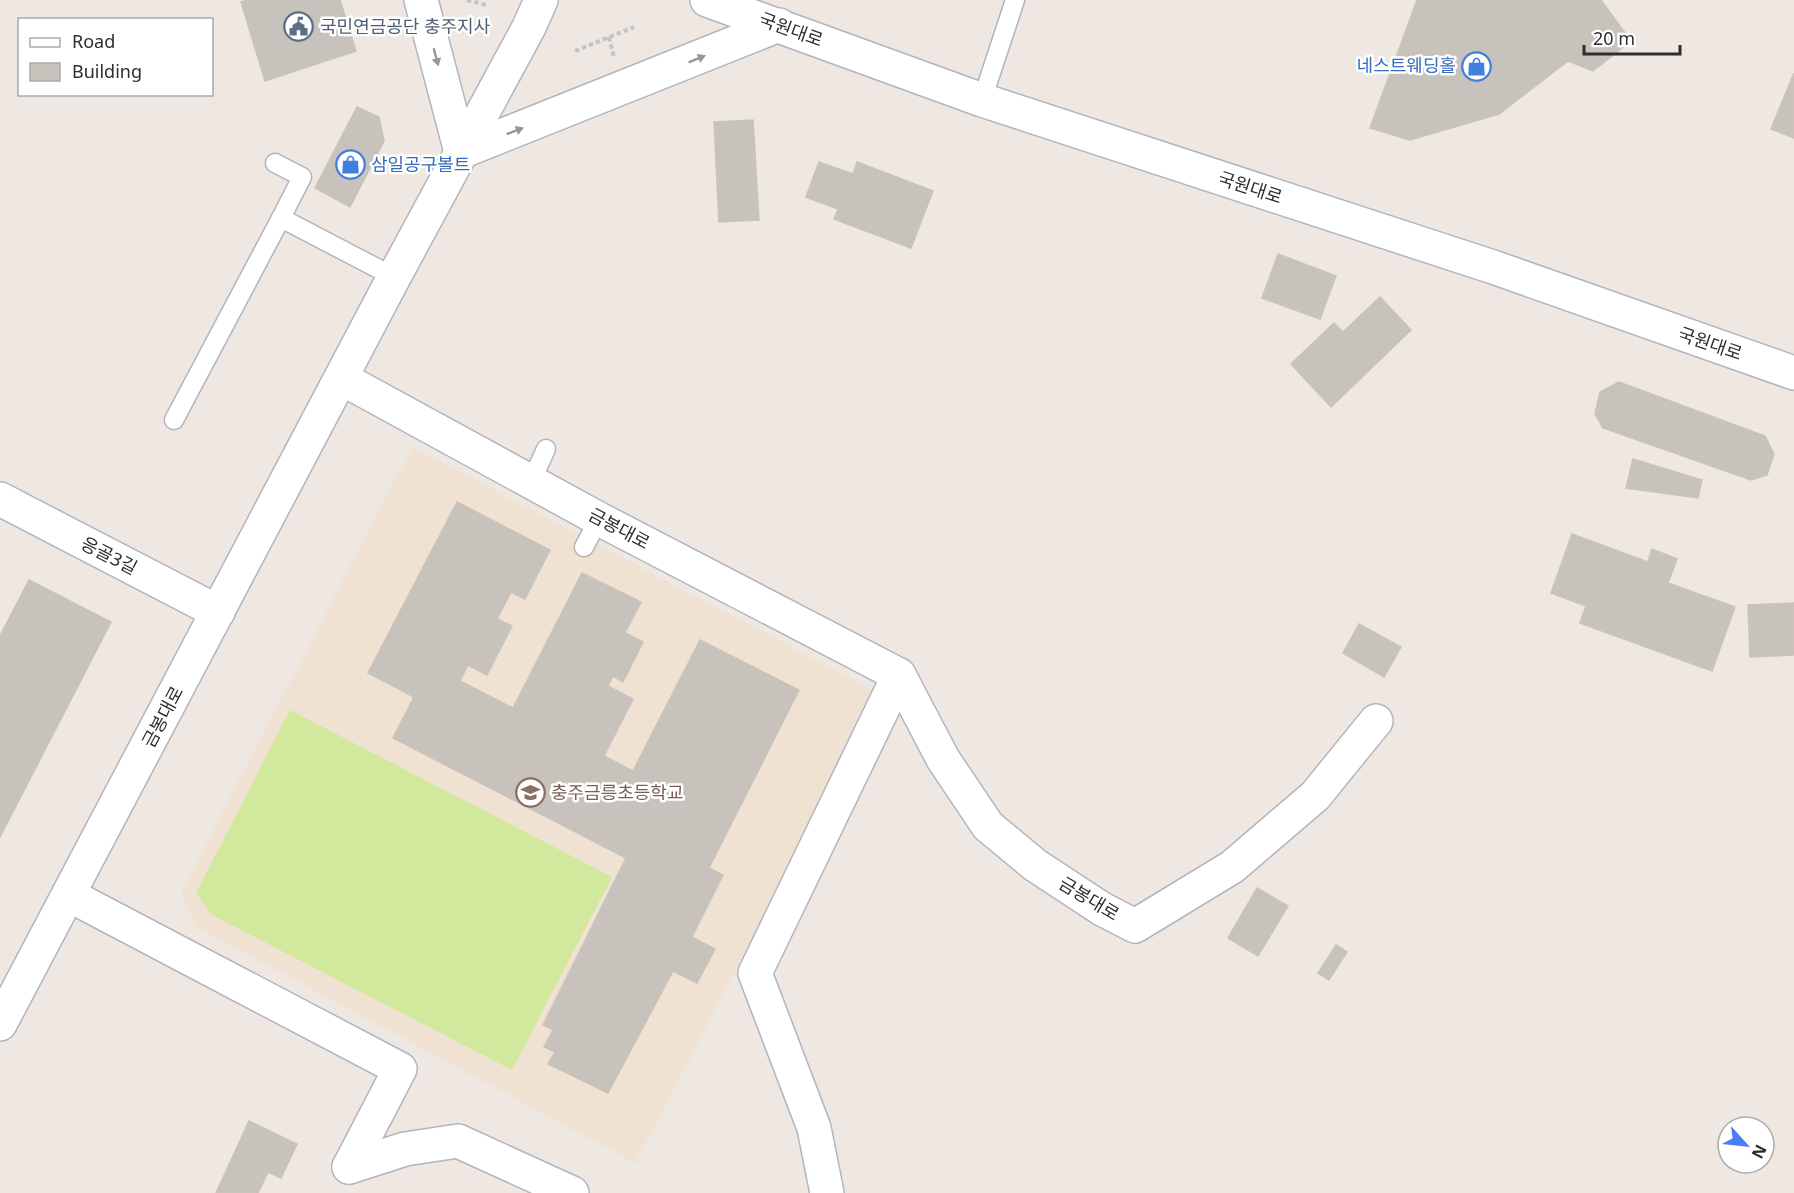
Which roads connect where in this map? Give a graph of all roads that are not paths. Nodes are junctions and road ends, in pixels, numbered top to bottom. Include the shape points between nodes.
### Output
1 (421, 0) edge
2 (541, 0) edge
3 (707, 0) edge
4 (1015, 0) edge
5 (775, 13) edge
6 (982, 100) junction
7 (461, 152) junction
8 (275, 163) dead end
9 (281, 218) junction
10 (394, 277) junction
11 (1794, 373) edge
12 (341, 378) junction
13 (174, 420) dead end
14 (546, 450) dead end
15 (531, 482) junction
16 (0, 499) edge
17 (218, 612) junction
18 (899, 675) junction
19 (1376, 721) dead end
20 (69, 895) junction
21 (0, 1024) edge
22 (572, 1193) edge
23 (827, 1193) edge

1 -> 7 street
2 - 7 street, 금봉대로
3 - 5 street, 국원대로
4 - 6 lane
5 - 6 street, 국원대로
7 -> 5 street
6 - 11 street, 국원대로 via 1493,267
7 - 10 street, 금봉대로
8 - 9 lane via 302,177
9 - 10 lane
9 - 13 lane
10 - 12 street, 금봉대로
12 - 15 street, 금봉대로
12 - 17 street, 금봉대로
14 - 15 lane
15 - 18 street, 금봉대로 via 591,533
16 - 17 street, 응골3길
17 - 20 street, 금봉대로
18 - 19 street, 금봉대로 via 943,759 988,826 1044,871 1101,909 1135,926 1232,867 1315,796
18 - 23 street via 755,973 814,1128
20 - 21 street, 금봉대로
20 - 22 street via 400,1069 350,1167 405,1149 458,1141

